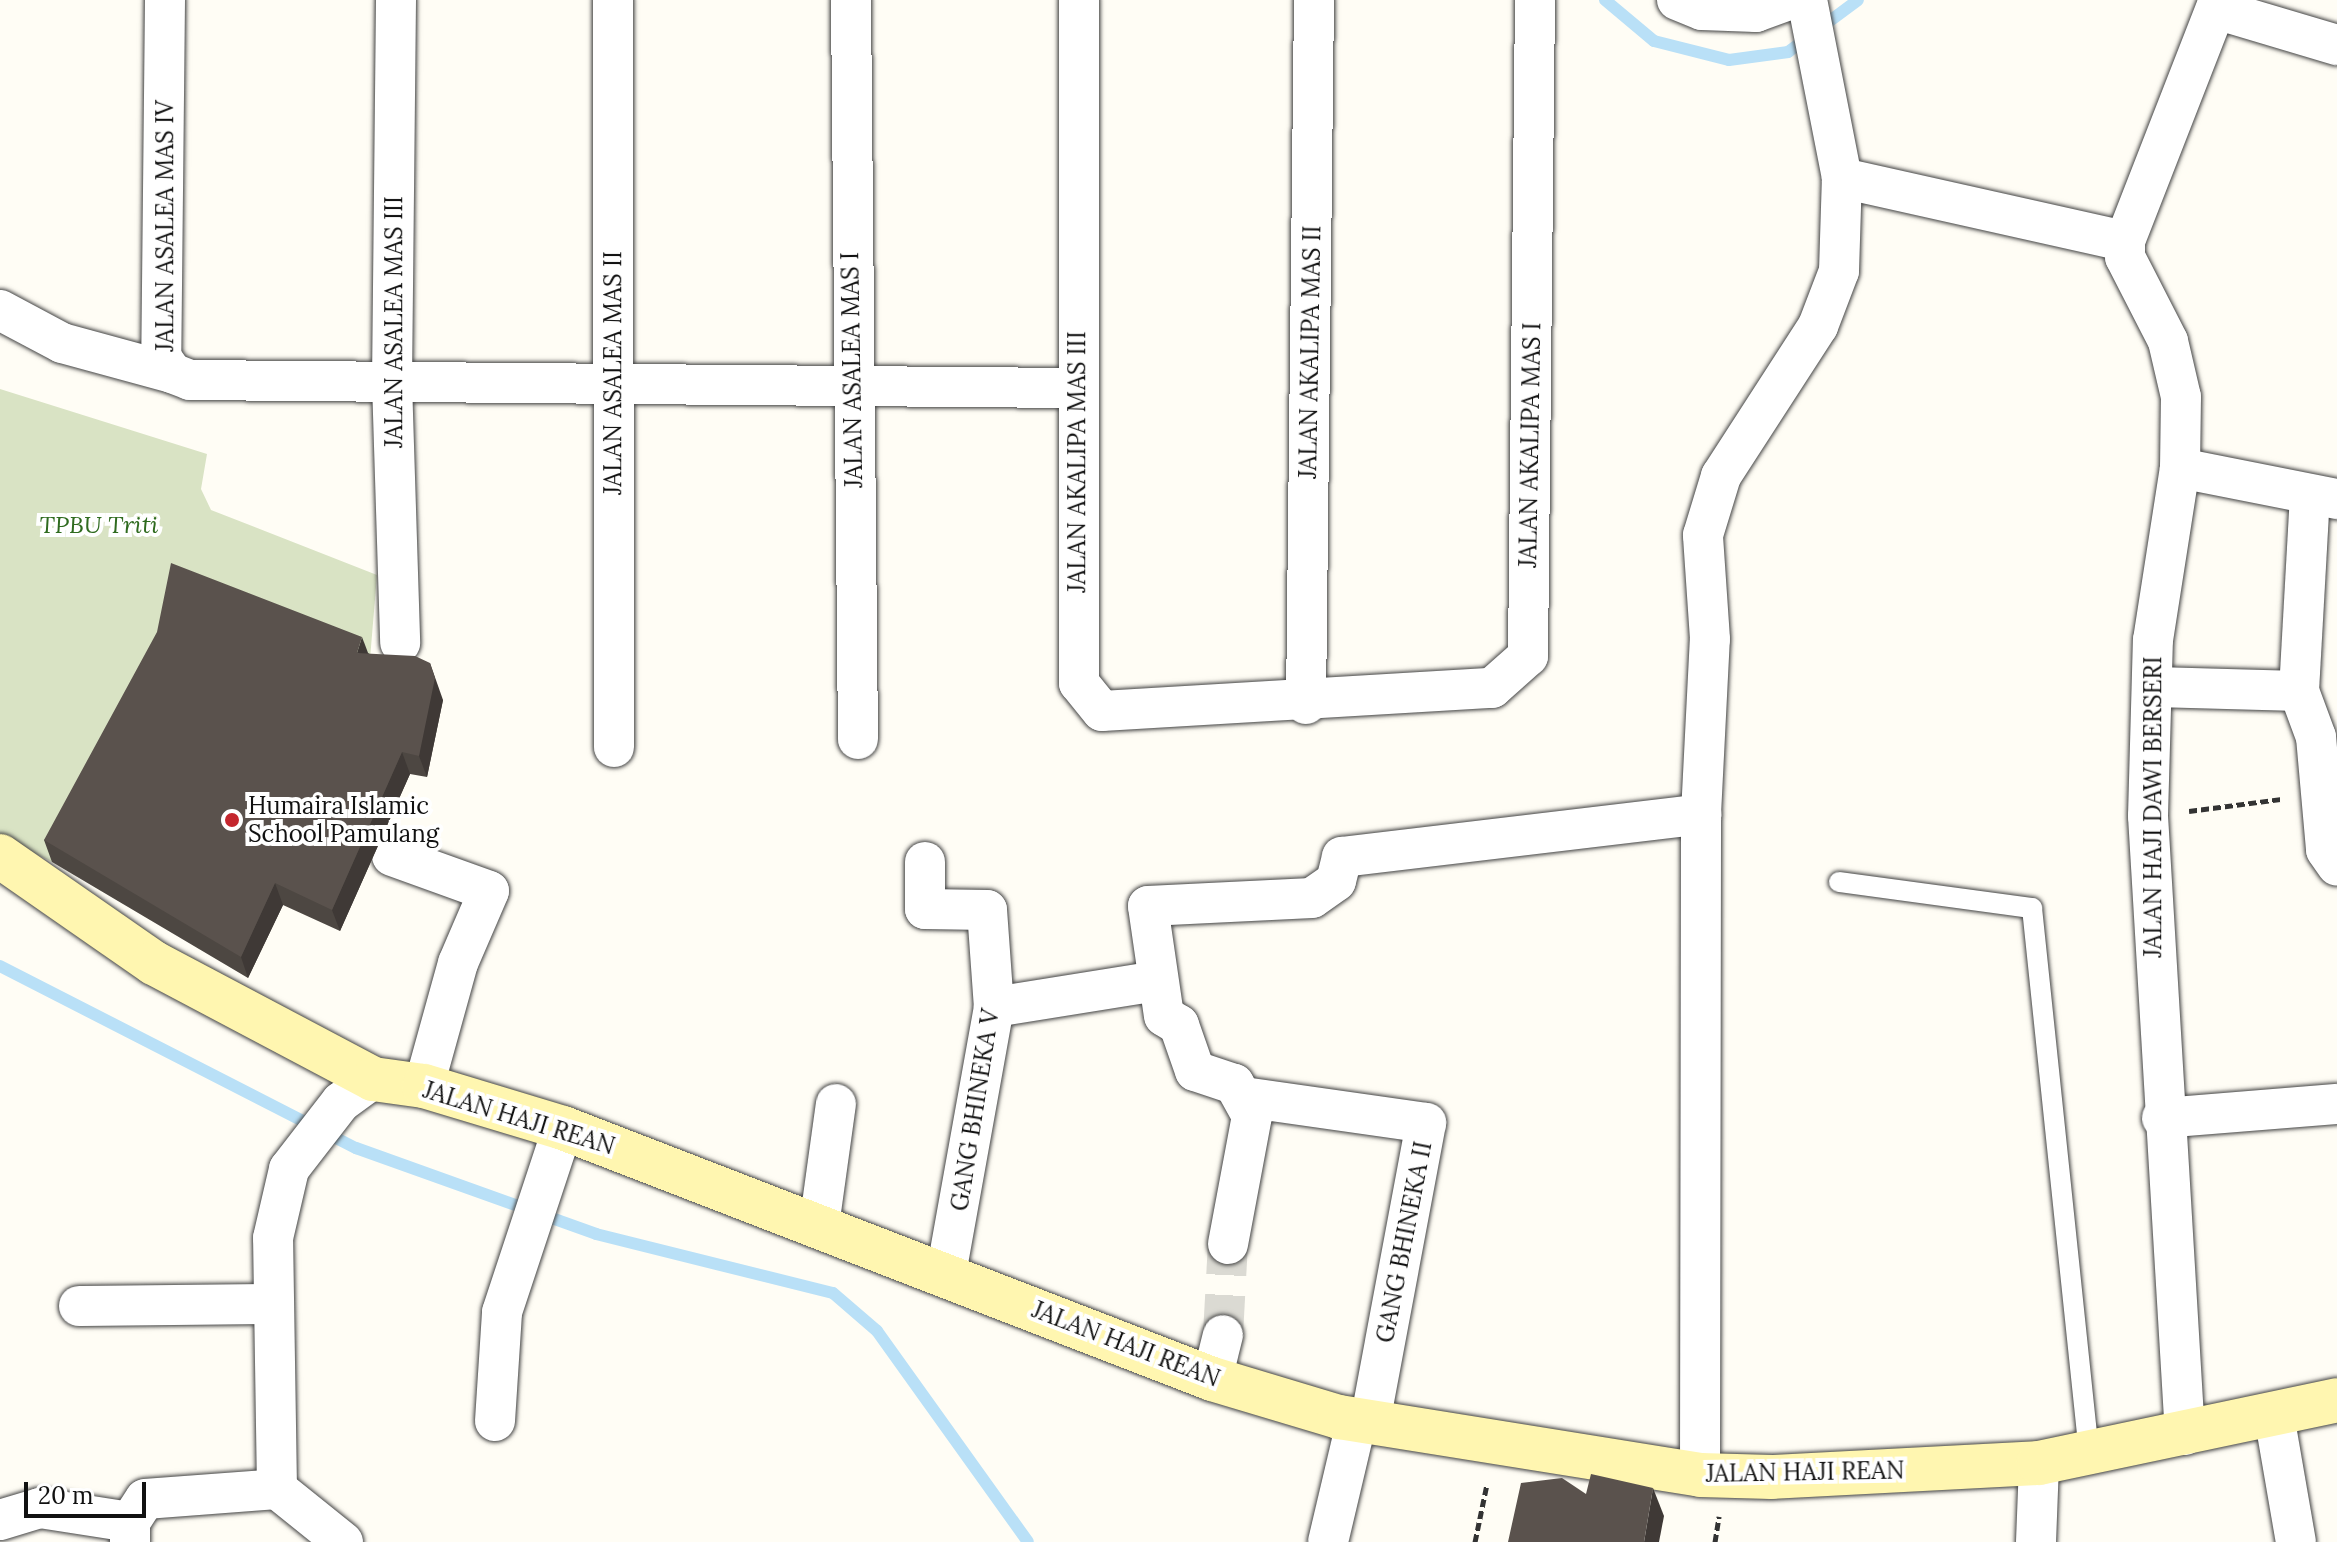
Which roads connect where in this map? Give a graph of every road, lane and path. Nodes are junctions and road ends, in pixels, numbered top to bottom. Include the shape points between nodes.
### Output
1 (165, 0) edge
2 (396, 0) edge
3 (613, 0) edge
4 (851, 0) edge
5 (1079, 0) edge
6 (1314, 0) edge
7 (1535, 0) edge
8 (1677, 0) edge
9 (2218, 5) edge
10 (1806, 14) edge
11 (2337, 45) edge
12 (1842, 178) junction
13 (2125, 241) junction
14 (0, 310) edge
15 (172, 373) junction
16 (392, 382) junction
17 (851, 383) junction
18 (612, 384) junction
19 (1075, 388) junction
20 (2180, 468) junction
21 (2324, 498) edge
22 (400, 643) dead end
23 (2155, 687) junction
24 (2299, 691) junction
25 (1306, 704) junction
26 (858, 739) dead end
27 (614, 747) dead end
28 (2317, 794) junction
29 (1701, 814) junction
30 (2148, 816) junction
31 (0, 856) edge
32 (392, 856) dead end
33 (925, 862) dead end
34 (2337, 866) edge
35 (1839, 882) dead end
36 (1156, 981) junction
37 (994, 1007) junction
38 (424, 1086) junction
39 (357, 1091) junction
40 (1244, 1097) junction
41 (836, 1104) dead end
42 (2337, 1104) edge
43 (2162, 1118) junction
44 (563, 1128) junction
45 (819, 1226) junction
46 (1228, 1244) tunnel mouth
47 (946, 1273) junction
48 (269, 1304) junction
49 (79, 1306) dead end
50 (1223, 1335) tunnel mouth
51 (1212, 1379) junction
52 (2337, 1400) edge
53 (2274, 1415) junction
54 (1363, 1420) junction
55 (495, 1421) dead end
56 (2185, 1435) junction
57 (1494, 1443) junction
58 (2089, 1453) junction
59 (2039, 1463) junction
60 (1700, 1475) junction
61 (277, 1489) junction
62 (0, 1520) edge
63 (130, 1532) edge
64 (343, 1542) edge
65 (1328, 1542) edge
66 (1475, 1542) edge
67 (2036, 1542) edge
68 (2296, 1542) edge

1 - 15 street, JALAN ASALEA MAS IV via 161,357
2 - 16 street, JALAN ASALEA MAS III
3 - 18 street, JALAN ASALEA MAS II
4 - 17 street, JALAN ASALEA MAS I
5 - 19 street, JALAN AKALIPA MAS III
6 - 25 street, JALAN AKALIPA MAS II
7 - 25 street, JALAN AKALIPA MAS I via 1528,656 1492,688
8 - 10 street via 1702,10
9 - 11 street
9 - 13 street
10 - 12 street
12 - 13 street
12 - 29 street via 1833,294 1721,476 1703,535 1710,639
13 - 20 street, JALAN HAJI DAWI BERSERI via 2125,257 2171,355 2181,397
14 - 15 street via 62,343
15 - 16 street, JALAN ASALEA MAS IV via 190,380
16 - 18 street, JALAN ASALEA MAS IV
16 - 22 street, JALAN ASALEA MAS III
17 - 18 street, JALAN ASALEA MAS IV
17 - 19 street, JALAN ASALEA MAS IV
17 - 26 street, JALAN ASALEA MAS I
18 - 27 street, JALAN ASALEA MAS II
19 - 25 street, JALAN AKALIPA MAS III via 1079,683 1089,700 1102,711
20 - 21 street
20 - 23 street, JALAN HAJI DAWI BERSERI via 2153,640
21 - 24 street
23 - 24 street
23 - 30 street, JALAN HAJI DAWI BERSERI
24 - 28 street via 2316,737
28 - 30 path
28 - 34 street via 2326,850
29 - 36 street, GANG BHINEKA II via 1342,857 1336,881 1312,898 1148,906
29 - 60 street
30 - 43 street, JALAN HAJI DAWI BERSERI
31 - 39 street, JALAN HAJI REAN via 154,963
32 - 38 street via 489,891 458,963
33 - 37 street, GANG BHINEKA V via 925,909 987,910
35 - 58 lane via 2032,908
36 - 37 street
36 - 40 street, GANG BHINEKA II via 1164,1016 1179,1025 1195,1071 1234,1084
37 - 47 street, GANG BHINEKA V
38 - 39 street, JALAN HAJI REAN
38 - 44 street, JALAN HAJI REAN
39 - 48 street via 289,1169 273,1238
40 - 46 street via 1252,1116
40 - 54 street, GANG BHINEKA II via 1426,1123
41 - 45 street
42 - 43 street
43 - 56 street, JALAN HAJI DAWI BERSERI
44 - 45 street, JALAN HAJI REAN
44 - 55 street via 502,1312
45 - 47 street, JALAN HAJI REAN
47 - 51 street, JALAN HAJI REAN
48 - 49 street
48 - 61 street
50 - 51 street
51 - 54 street, JALAN HAJI REAN
52 - 53 street, JALAN HAJI REAN
53 - 56 street, JALAN HAJI REAN
53 - 68 street
54 - 57 street, JALAN HAJI REAN
54 - 65 street, GANG BHINEKA II
56 - 58 street, JALAN HAJI REAN
57 - 60 street, JALAN HAJI REAN
57 - 66 path
58 - 59 street, JALAN HAJI REAN
59 - 60 street, JALAN HAJI REAN
59 - 67 street
61 - 63 street via 145,1499
61 - 64 street
62 - 63 street via 40,1508

